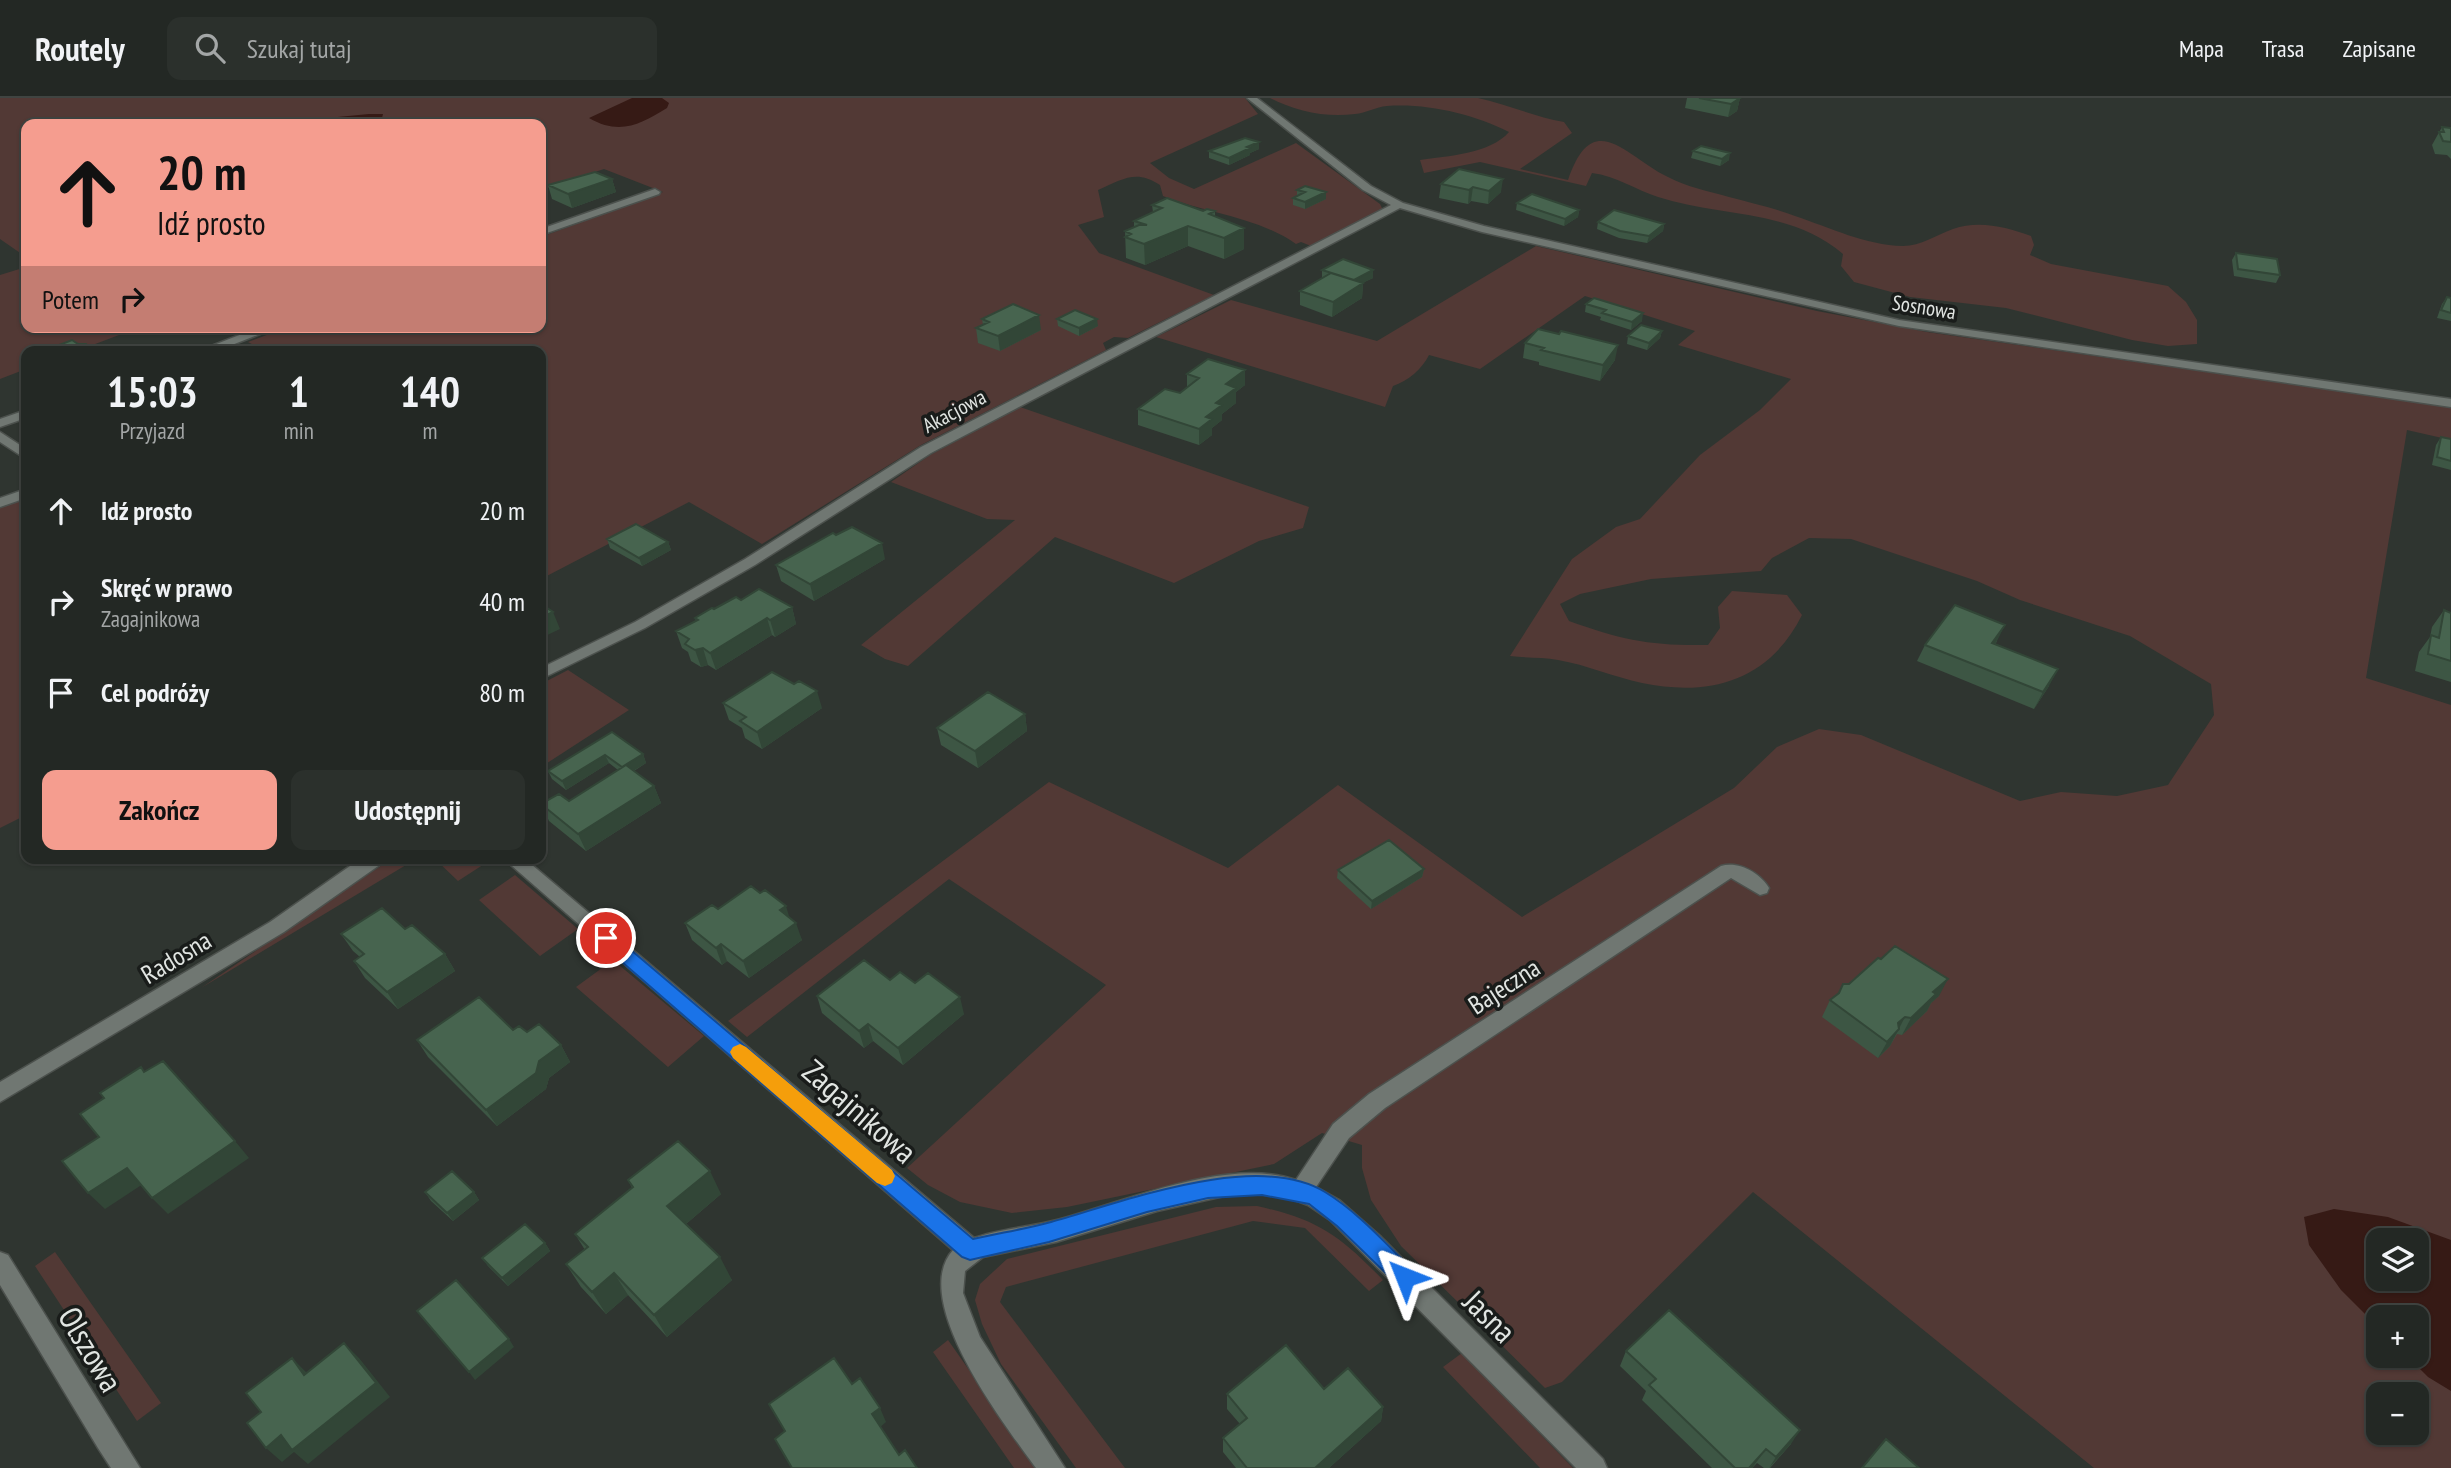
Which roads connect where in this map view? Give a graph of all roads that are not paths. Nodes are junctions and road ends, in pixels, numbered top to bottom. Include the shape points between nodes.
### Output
1 (1251, 98) edge
2 (654, 192) dead end
3 (1399, 205) junction
4 (546, 230) edge
5 (255, 333) edge
6 (219, 346) edge
7 (2451, 403) edge
8 (21, 416) edge
9 (0, 423) edge
10 (0, 436) edge
11 (21, 451) edge
12 (21, 495) edge
13 (0, 503) edge
14 (546, 672) edge
15 (367, 864) edge
16 (519, 864) edge
17 (1760, 888) dead end
18 (0, 1093) edge
19 (1301, 1192) junction
20 (970, 1250) junction
21 (0, 1263) edge
22 (127, 1468) edge
23 (1052, 1468) edge
24 (1594, 1468) edge

1 - 3 street, Sosnowa via 1367,188
2 - 4 street
3 - 7 street, Sosnowa via 1482,229 1899,323
3 - 14 street, Akacjowa via 936,444 750,562
5 - 6 street
8 - 9 street
10 - 11 street
12 - 13 street
15 - 18 street, Radosna via 277,927
16 - 20 street, Zagajnikowa
17 - 19 street, Bajeczna via 1737,871 1728,871 1377,1101 1341,1131
19 - 20 street via 1262,1185 1208,1189
19 - 24 street, Jasna via 1316,1198 1373,1245
20 - 23 street via 951,1275 951,1293 960,1319 1001,1397
21 - 22 street, Olszowa

